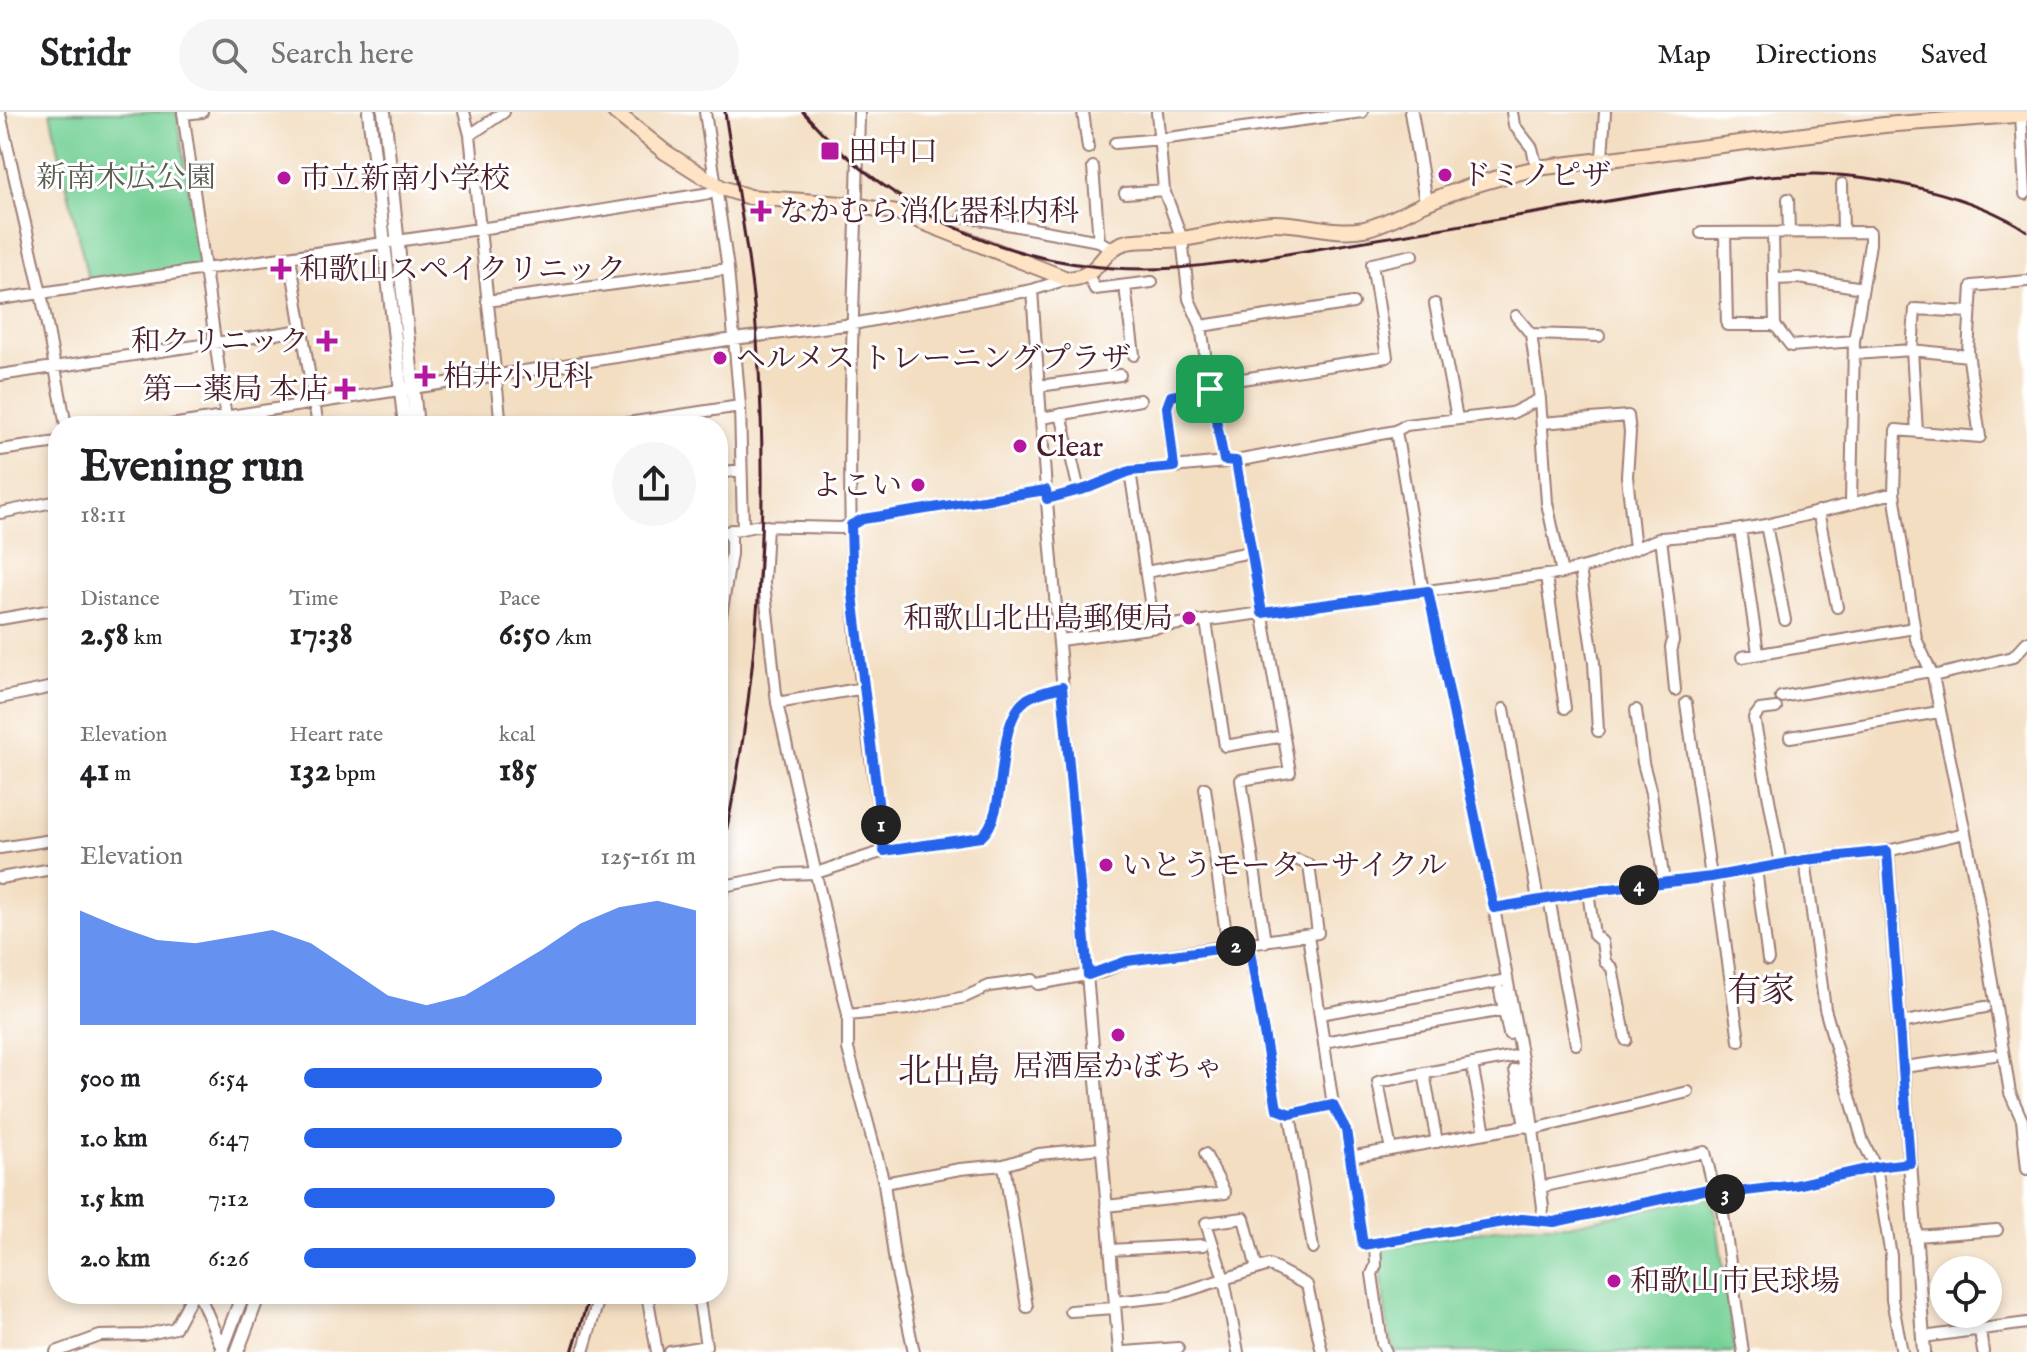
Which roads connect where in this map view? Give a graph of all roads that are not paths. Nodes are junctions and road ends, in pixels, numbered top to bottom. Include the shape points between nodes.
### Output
1 (202, 112) edge
2 (369, 112) edge
3 (384, 112) edge
4 (464, 112) edge
5 (504, 112) edge
6 (615, 112) edge
7 (705, 112) edge
8 (859, 112) edge
9 (1083, 112) edge
10 (1157, 112) edge
11 (1362, 112) edge
12 (1411, 112) edge
13 (1512, 112) edge
14 (1605, 112) edge
15 (183, 113) edge
16 (0, 114) edge
17 (2024, 114) edge
18 (1883, 118) edge
19 (470, 135) junction
20 (1161, 139) junction
21 (1115, 143) dead end
22 (1088, 148) dead end
23 (1602, 158) junction
24 (1093, 167) dead end
25 (1537, 168) junction
26 (13, 169) junction
27 (0, 172) edge
28 (1842, 184) dead end
29 (718, 188) junction
30 (1164, 190) junction
31 (1125, 193) dead end
32 (2025, 194) dead end
33 (1788, 199) dead end
34 (1426, 202) junction
35 (856, 205) junction
36 (963, 216) dead end
37 (479, 229) junction
38 (1789, 232) junction
39 (1843, 232) junction
40 (1701, 233) dead end
41 (1725, 233) junction
42 (1773, 233) junction
43 (1182, 239) junction
44 (390, 241) junction
45 (1099, 241) junction
46 (1112, 249) junction
47 (1413, 255) dead end
48 (290, 257) junction
49 (728, 269) junction
50 (204, 270) junction
51 (1088, 275) junction
52 (1067, 279) junction
53 (1774, 279) junction
54 (2027, 281) edge
55 (1152, 282) dead end
56 (1125, 287) junction
57 (1863, 288) junction
58 (1032, 290) junction
59 (41, 293) junction
60 (0, 299) edge
61 (487, 301) junction
62 (1353, 303) dead end
63 (1435, 304) dead end
64 (1970, 312) junction
65 (1516, 316) dead end
66 (853, 324) junction
67 (1775, 325) junction
68 (1201, 326) junction
69 (302, 330) junction
70 (1531, 334) junction
71 (1599, 336) dead end
72 (734, 339) junction
73 (1854, 341) junction
74 (215, 343) junction
75 (1912, 350) junction
76 (1854, 354) junction
77 (1134, 355) dead end
78 (1968, 356) junction
79 (55, 365) junction
80 (0, 375) edge
81 (1120, 375) dead end
82 (496, 376) junction
83 (1039, 386) junction
84 (1209, 387) junction
85 (407, 390) junction
86 (1540, 399) junction
87 (1140, 400) dead end
88 (314, 403) junction
89 (740, 406) junction
90 (1061, 414) junction
91 (64, 416) edge
92 (226, 416) edge
93 (251, 416) edge
94 (316, 416) edge
95 (406, 416) edge
96 (414, 416) edge
97 (500, 416) edge
98 (674, 416) edge
99 (1042, 418) junction
100 (1457, 418) junction
101 (1542, 423) junction
102 (1396, 431) junction
103 (1917, 432) junction
104 (48, 443) edge
105 (0, 450) edge
106 (1230, 461) junction
107 (1174, 467) junction
108 (741, 470) junction
109 (1130, 471) junction
110 (728, 472) edge
111 (1077, 482) dead end
112 (1894, 493) junction
113 (1046, 494) junction
114 (48, 503) edge
115 (1851, 503) junction
116 (1818, 511) junction
117 (0, 513) edge
118 (851, 525) junction
119 (1766, 525) junction
120 (767, 526) junction
121 (743, 527) junction
122 (1740, 529) junction
123 (731, 530) junction
124 (728, 531) edge
125 (1661, 538) junction
126 (1635, 549) junction
127 (1251, 552) junction
128 (1580, 569) junction
129 (1146, 572) junction
130 (728, 573) edge
131 (1562, 573) junction
132 (1546, 576) junction
133 (1426, 592) junction
134 (1837, 607) dead end
135 (48, 611) edge
136 (1262, 613) junction
137 (0, 619) edge
138 (1785, 620) dead end
139 (1206, 621) junction
140 (1154, 627) junction
141 (1914, 628) junction
142 (1060, 640) junction
143 (2027, 642) edge
144 (1758, 653) junction
145 (1742, 657) dead end
146 (1932, 674) junction
147 (1062, 687) junction
148 (48, 688) edge
149 (864, 688) junction
150 (1675, 690) dead end
151 (0, 698) edge
152 (777, 703) junction
153 (1686, 703) dead end
154 (1565, 708) dead end
155 (1504, 709) dead end
156 (1636, 710) dead end
157 (1939, 712) junction
158 (1598, 731) dead end
159 (1284, 736) junction
160 (1790, 737) dead end
161 (1205, 788) dead end
162 (1965, 833) junction
163 (48, 841) edge
164 (0, 848) edge
165 (884, 851) junction
166 (1887, 851) junction
167 (1298, 860) dead end
168 (1805, 860) junction
169 (1781, 864) junction
170 (1756, 869) junction
171 (48, 870) edge
172 (816, 873) junction
173 (1714, 877) junction
174 (0, 878) edge
175 (1664, 882) junction
176 (728, 885) edge
177 (1588, 891) junction
178 (1544, 899) junction
179 (1494, 908) junction
180 (1308, 935) junction
181 (1265, 942) junction
182 (1249, 945) junction
183 (1228, 947) junction
184 (1768, 960) dead end
185 (1088, 975) junction
186 (1507, 980) junction
187 (1500, 991) dead end
188 (1985, 1007) dead end
189 (1503, 1010) junction
190 (1320, 1014) junction
191 (848, 1015) junction
192 (1900, 1023) junction
193 (1509, 1034) dead end
194 (1626, 1040) dead end
195 (1739, 1041) dead end
196 (1324, 1042) junction
197 (1576, 1044) dead end
198 (1521, 1055) junction
199 (1994, 1055) dead end
200 (1472, 1064) junction
201 (1903, 1067) junction
202 (1515, 1070) dead end
203 (1424, 1073) junction
204 (1688, 1092) dead end
205 (1333, 1105) junction
206 (1290, 1114) junction
207 (1529, 1127) junction
208 (1485, 1133) junction
209 (1437, 1142) junction
210 (1101, 1148) junction
211 (1391, 1150) junction
212 (1205, 1154) dead end
213 (1350, 1157) junction
214 (1910, 1163) junction
215 (1004, 1165) junction
216 (1876, 1167) junction
217 (2027, 1169) edge
218 (884, 1183) junction
219 (1540, 1187) junction
220 (1717, 1192) junction
221 (1106, 1206) junction
222 (1542, 1220) junction
223 (1997, 1230) dead end
224 (1916, 1236) junction
225 (1375, 1243) junction
226 (1203, 1245) dead end
227 (1313, 1248) dead end
228 (1110, 1250) junction
229 (1257, 1269) junction
230 (1224, 1279) junction
231 (190, 1304) edge
232 (201, 1304) edge
233 (239, 1304) edge
234 (255, 1304) edge
235 (597, 1304) edge
236 (649, 1304) edge
237 (700, 1304) edge
238 (1115, 1305) junction
239 (1027, 1307) dead end
240 (1070, 1311) dead end
241 (2027, 1323) edge
242 (1980, 1330) junction
243 (1923, 1337) junction
244 (1178, 1348) dead end
245 (223, 1351) edge
246 (56, 1352) edge
247 (237, 1352) edge
248 (583, 1352) edge
249 (657, 1352) edge
250 (670, 1352) edge
251 (914, 1352) edge
252 (1122, 1352) edge
253 (1238, 1352) edge
254 (1322, 1352) edge
255 (1386, 1352) edge
256 (1743, 1352) edge
257 (1902, 1352) edge
258 (1924, 1352) edge
259 (1983, 1352) edge

1 - 15 street
2 - 44 street
3 - 44 street
4 - 19 street
5 - 19 street
6 - 29 main road
7 - 29 street
8 - 35 street
9 - 22 street
10 - 20 street
11 - 20 street
12 - 34 street
13 - 25 street
14 - 23 street
15 - 50 street
16 - 26 street
17 - 18 main road
17 - 32 street
18 - 23 main road
19 - 37 street
20 - 21 street
20 - 30 street
23 - 25 main road
24 - 45 street
25 - 34 main road
26 - 27 street
26 - 59 street
28 - 39 street
29 - 35 main road via 750,197
29 - 37 street
29 - 49 street
30 - 31 street
30 - 43 street
33 - 38 street
34 - 43 main road via 1365,229 1272,223
35 - 52 main road via 921,220
35 - 66 street
36 - 45 street
37 - 44 street
37 - 61 street
38 - 39 street
38 - 42 street
39 - 57 street via 1870,232
40 - 41 street
41 - 42 street
41 - 67 street via 1727,325
42 - 53 street
43 - 46 main road via 1132,241
43 - 68 street via 1189,299
44 - 48 street
44 - 85 street
45 - 46 street
46 - 51 main road
47 - 84 street via 1372,264 1387,357
48 - 50 street
48 - 69 street
49 - 61 street
49 - 72 street
50 - 59 street
50 - 74 street
51 - 52 main road
51 - 56 street via 1095,289
52 - 58 street
53 - 57 street
53 - 67 street
54 - 64 street via 1972,286
55 - 56 street
56 - 77 street
57 - 73 street
58 - 66 street
58 - 83 street
59 - 60 street
59 - 79 street
61 - 82 street
62 - 68 street
63 - 100 street
64 - 75 street via 1915,309
64 - 78 street
65 - 70 street
66 - 72 street
66 - 118 street
67 - 73 street via 1791,346
68 - 84 street
69 - 74 street
69 - 88 street
70 - 71 street
70 - 86 street
72 - 82 street
72 - 89 street
73 - 76 street
74 - 79 street
74 - 92 street
75 - 76 street
75 - 78 street
75 - 103 street
76 - 115 street
78 - 103 street via 1980,437
79 - 80 street
79 - 91 street
81 - 83 street
82 - 85 street
82 - 97 street
83 - 99 street
84 - 106 street
84 - 107 street via 1171,396 1167,407
85 - 88 street
85 - 95 street
85 - 96 street
86 - 100 street via 1512,413
86 - 101 street
87 - 90 street
88 - 93 street
88 - 94 street
89 - 98 street
89 - 108 street
90 - 99 street
90 - 111 street
99 - 113 street
100 - 102 street
101 - 126 street via 1628,416 1627,476
101 - 131 street via 1547,503
102 - 106 street
102 - 133 street
103 - 112 street via 1896,430
104 - 105 street
106 - 107 street
106 - 127 street
107 - 109 street
108 - 110 street
108 - 121 street
109 - 113 street via 1088,488
109 - 129 street
112 - 115 street
112 - 141 street
113 - 118 street via 863,519
113 - 142 street
114 - 117 street
115 - 116 street
116 - 119 street
116 - 134 street
118 - 120 street
118 - 149 street
119 - 122 street
119 - 138 street
120 - 121 street
120 - 152 street via 764,583
121 - 123 street
122 - 125 street
122 - 144 street
123 - 124 street
123 - 130 street
125 - 126 street
125 - 150 street
126 - 128 street
127 - 129 street
127 - 136 street
128 - 131 street
128 - 158 street
129 - 140 street
131 - 132 street
132 - 133 street
132 - 154 street
133 - 136 street
133 - 179 street
135 - 137 street
136 - 139 street
136 - 159 street
139 - 140 street
139 - 159 street via 1225,746
140 - 142 street
141 - 144 street
141 - 146 street
142 - 147 street
143 - 146 street via 2013,657
144 - 145 street
146 - 157 street
146 - 169 street via 1760,710 1754,718
147 - 165 street via 1028,698 1012,716 987,832
147 - 185 street
148 - 151 street
149 - 152 street
149 - 165 street
152 - 172 street
153 - 173 street
155 - 178 street
156 - 175 street
157 - 160 street
157 - 162 street
159 - 181 street via 1290,772 1241,780
161 - 183 street
162 - 166 street
162 - 217 street
163 - 164 street
165 - 172 street
166 - 168 street
166 - 192 street
167 - 180 street via 1309,865 1318,933
168 - 169 street
168 - 216 street via 1825,1009 1863,1142
169 - 170 street
170 - 173 street
170 - 184 street
171 - 174 street
172 - 176 street
172 - 191 street
173 - 175 street
173 - 195 street
175 - 177 street
177 - 178 street
177 - 194 street via 1594,935 1612,968
178 - 179 street
178 - 197 street
179 - 186 street
180 - 181 street
180 - 190 street
181 - 182 street
182 - 183 street
182 - 206 street via 1277,1109
183 - 185 street via 1127,961
185 - 191 street via 989,986 965,997 908,1009
185 - 210 street
186 - 190 street
186 - 198 street
187 - 189 street
188 - 192 street
189 - 193 street
189 - 196 street
190 - 196 street
191 - 218 street via 848,1049
192 - 201 street
196 - 205 street
198 - 200 street
198 - 207 street
199 - 201 street
200 - 203 street
200 - 208 street
201 - 214 street
202 - 207 street
203 - 209 street
203 - 211 street via 1378,1082
204 - 207 street
205 - 206 street
205 - 213 street via 1346,1130
206 - 227 street
207 - 208 street
207 - 219 street
208 - 209 street
209 - 211 street
210 - 215 street via 1039,1154
210 - 221 street
211 - 213 street
212 - 221 street via 1225,1193
213 - 225 street via 1363,1245
214 - 216 street
214 - 224 street
215 - 218 street
215 - 239 street
216 - 220 street via 1796,1185
216 - 257 street
218 - 251 street
219 - 220 street via 1705,1152
219 - 222 street
220 - 222 street via 1708,1189 1554,1222
220 - 256 street
221 - 228 street
222 - 225 street
223 - 224 street
224 - 243 street
225 - 255 street via 1372,1274
226 - 228 street
228 - 238 street
229 - 230 street
229 - 230 street via 1244,1218 1206,1223
229 - 254 street via 1269,1265 1307,1285
230 - 238 street via 1171,1296
230 - 253 street
231 - 246 street via 175,1328 100,1336
232 - 245 street
233 - 245 street
234 - 247 street
235 - 248 street
236 - 249 street
237 - 250 street via 706,1346
238 - 240 street
238 - 252 street
241 - 242 street
242 - 243 street
242 - 259 street
243 - 258 street
244 - 252 street

